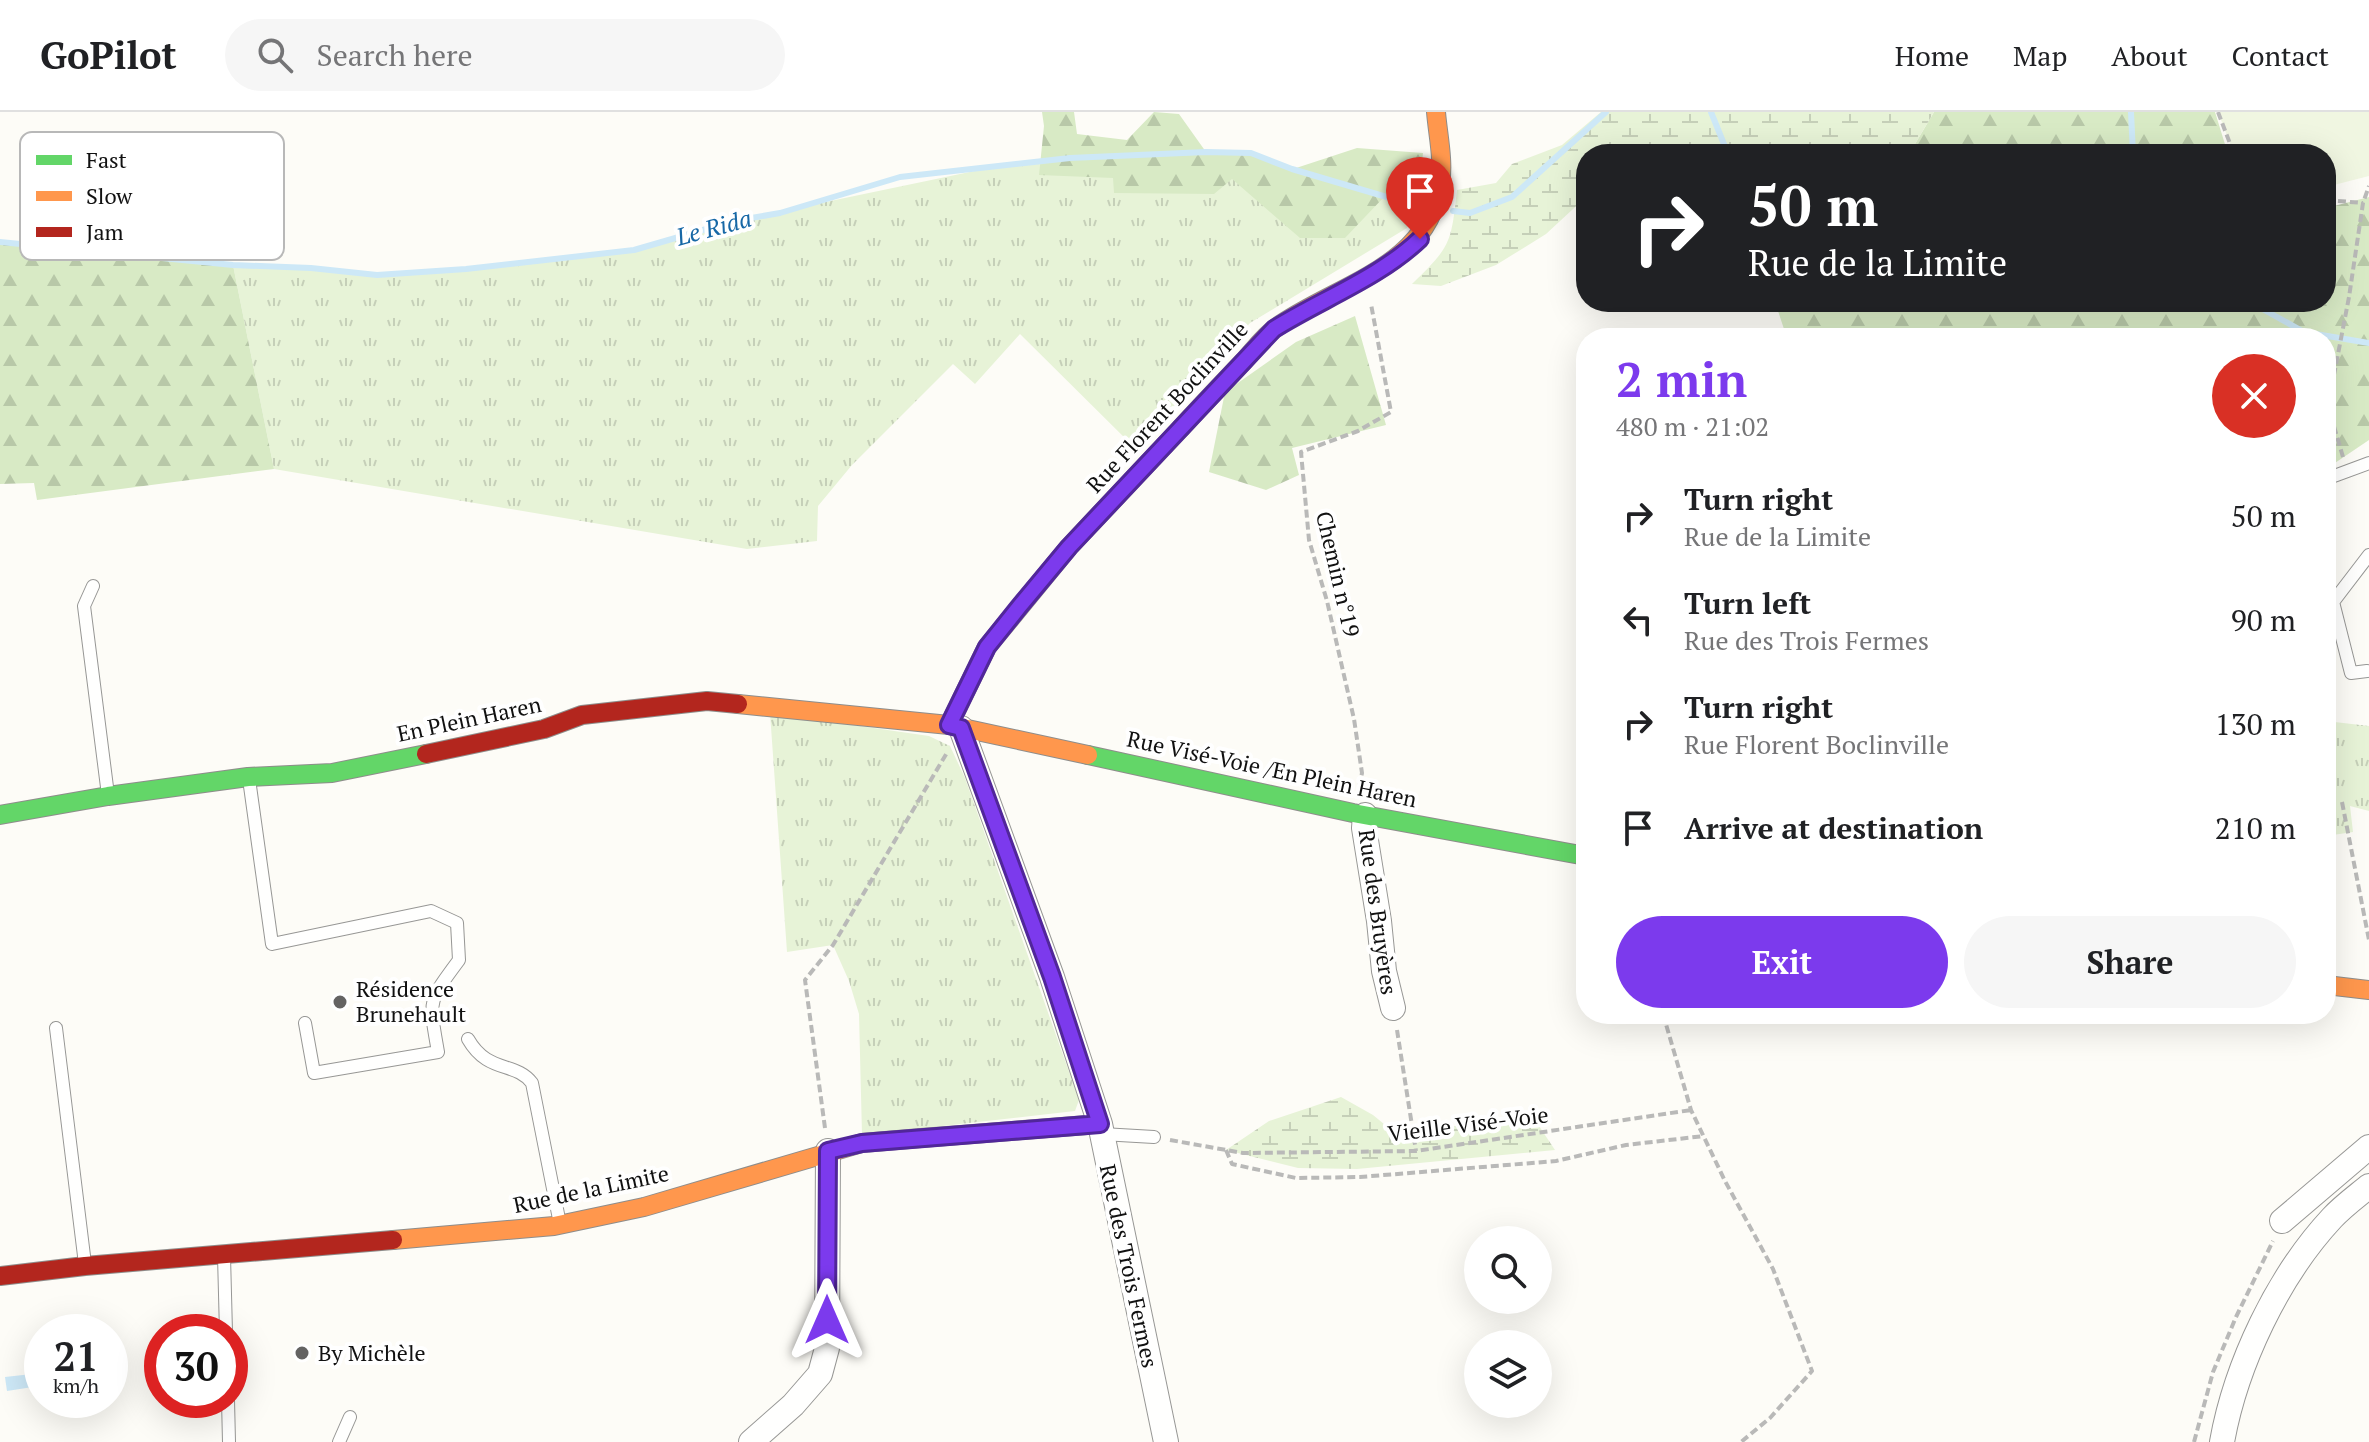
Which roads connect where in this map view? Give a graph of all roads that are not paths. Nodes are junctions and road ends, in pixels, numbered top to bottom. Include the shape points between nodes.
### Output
1 (1436, 112) edge
2 (2369, 463) edge
3 (2336, 475) edge
4 (2369, 555) edge
5 (93, 586) dead end
6 (2336, 598) edge
7 (2336, 614) edge
8 (2367, 671) edge
9 (955, 727) junction
10 (248, 777) junction
11 (108, 796) junction
12 (1359, 814) junction
13 (0, 815) edge
14 (1576, 854) edge
15 (2336, 986) edge
16 (2369, 990) edge
17 (1393, 1008) road end
18 (305, 1023) dead end
19 (56, 1028) dead end
20 (468, 1039) dead end
21 (1101, 1129) junction
22 (1154, 1137) road end
23 (2369, 1147) edge
24 (828, 1151) junction
25 (2369, 1186) edge
26 (2282, 1221) dead end
27 (560, 1225) junction
28 (224, 1256) junction
29 (85, 1266) junction
30 (0, 1276) edge
31 (226, 1314) edge
32 (350, 1417) dead end
33 (228, 1418) edge
34 (229, 1442) edge
35 (339, 1442) edge
36 (751, 1442) edge
37 (1166, 1442) edge
38 (2222, 1442) edge

1 - 9 street, Rue Florent Boclinville via 1441,184 1435,212 1420,239 1402,256 1274,329 1069,547 987,647
2 - 3 lane
4 - 6 lane
5 - 11 lane via 84,606
7 - 8 lane via 2351,673
9 - 10 street, En Plein Haren via 707,701 582,715 544,729 332,773
9 - 12 street, Rue Visé-Voie /En Plein Haren
9 - 21 street, Rue des Trois Fermes via 1052,977
10 - 11 street, En Plein Haren
10 - 18 lane via 272,944 431,911 457,923 459,960 430,1005 438,1052 314,1073
11 - 13 street, En Plein Haren
12 - 14 street, Rue Visé-Voie /En Plein Haren
12 - 17 street, Rue des Bruyères
15 - 16 street
19 - 29 lane
20 - 27 lane via 477,1054 526,1075 532,1083
21 - 22 lane
21 - 24 street, Rue de la Limite via 862,1143
21 - 37 street, Rue des Trois Fermes
23 - 26 street
24 - 27 street, Rue de la Limite via 644,1207
24 - 36 street via 827,1348 820,1374
25 - 38 street via 2332,1219 2277,1291 2235,1387
27 - 28 street, Rue de la Limite
28 - 29 street, Rue de la Limite
28 - 31 lane
29 - 30 street, Rue de la Limite
32 - 35 lane
33 - 34 lane

